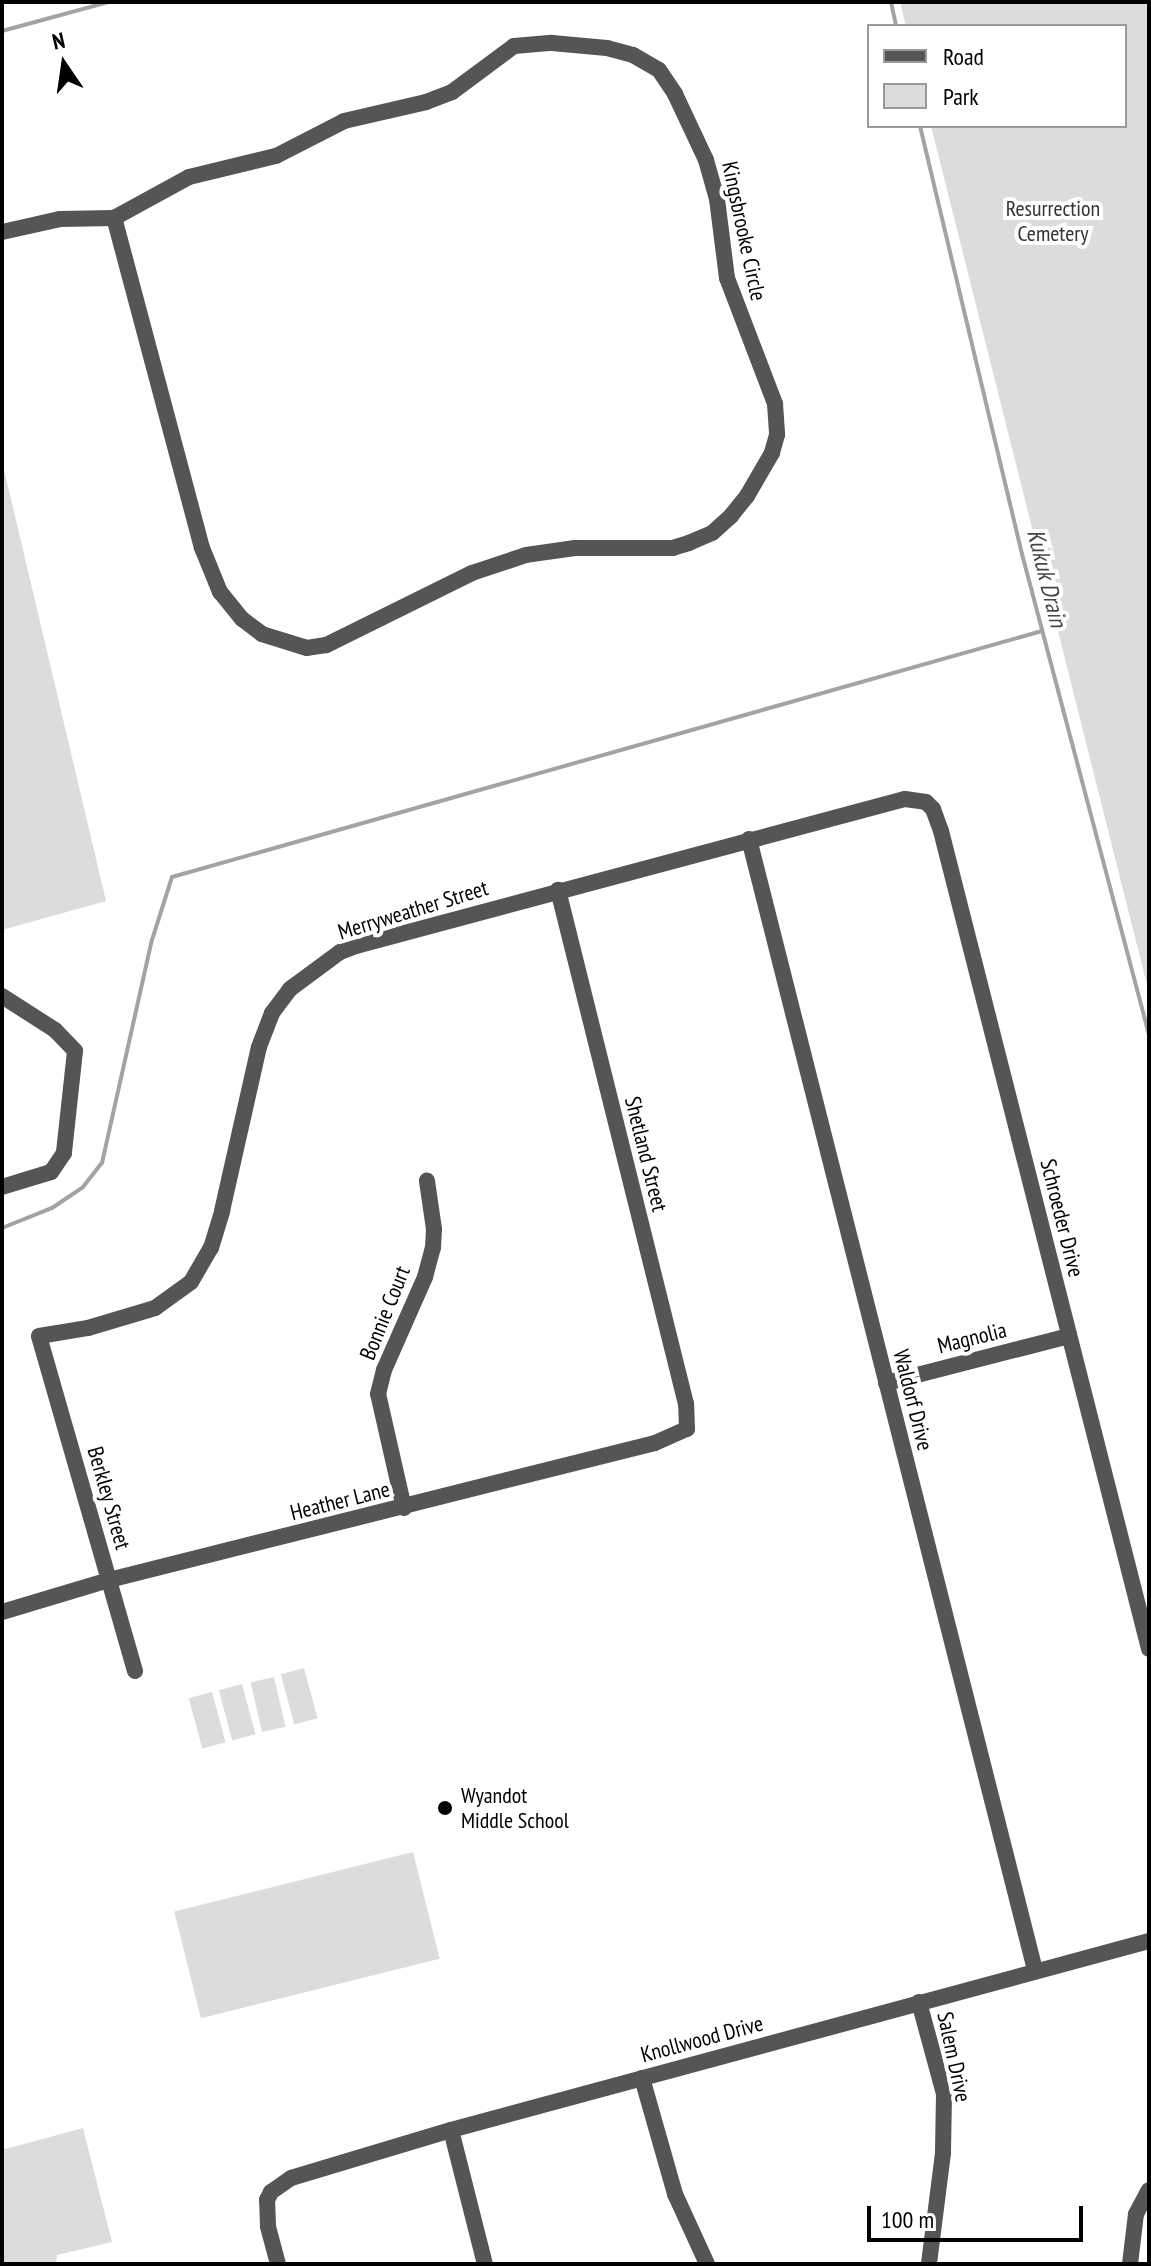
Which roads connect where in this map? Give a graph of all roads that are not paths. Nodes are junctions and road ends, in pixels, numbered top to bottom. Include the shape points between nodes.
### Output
1 (114, 218) junction
2 (2, 232) edge
3 (926, 802) joint
4 (749, 839) junction
5 (558, 890) junction
6 (2, 996) edge
7 (427, 1181) dead end
8 (2, 1187) edge
9 (39, 1336) joint
10 (1069, 1336) junction
11 (886, 1383) junction
12 (687, 1429) joint
13 (404, 1508) junction
14 (109, 1580) junction
15 (2, 1612) edge
16 (1149, 1649) edge
17 (135, 1671) dead end
18 (1149, 1941) edge
19 (1035, 1970) junction
20 (919, 2002) junction
21 (642, 2078) junction
22 (451, 2130) junction
23 (1149, 2190) edge
24 (278, 2264) edge
25 (485, 2264) edge
26 (707, 2264) edge
27 (929, 2264) edge
28 (1130, 2264) edge

1 - 1 street, Kingsbrooke Circle via 208,566 242,619 288,644 307,648 335,642 472,573 526,555 575,548 662,549 689,543 712,533 731,516 772,453 775,404 727,278 706,160 666,78 633,55 573,44 514,46 452,92 344,121 276,156 189,177
1 - 2 street via 60,219
3 - 4 street, Merryweather Street via 891,801
3 - 10 street, Schroeder Drive via 941,831
4 - 5 street, Merryweather Street
4 - 11 street, Waldorf Drive
5 - 9 street, Merryweather Street via 348,949 290,989 272,1013 259,1047 222,1211 211,1248 191,1282 155,1308
5 - 12 street, Shetland Street via 686,1404
6 - 8 street via 55,1030 75,1051 64,1153 51,1172
7 - 13 street, Bonnie Court via 433,1248 378,1394
9 - 14 street, Berkley Street
10 - 11 street, Magnolia
10 - 16 street, Schroeder Drive
11 - 19 street, Waldorf Drive
12 - 13 street, Heather Lane via 655,1443
13 - 14 street, Heather Lane
14 - 15 street, Heather Lane
14 - 17 street, Berkley Street
18 - 19 street, Knollwood Drive
19 - 20 street, Knollwood Drive
20 - 21 street, Knollwood Drive
20 - 27 street, Salem Drive via 944,2094 943,2153
21 - 22 street, Knollwood Drive
21 - 26 street via 675,2194
22 - 24 street, Knollwood Drive via 291,2178 271,2192 268,2226
22 - 25 street
23 - 28 street via 1136,2214

